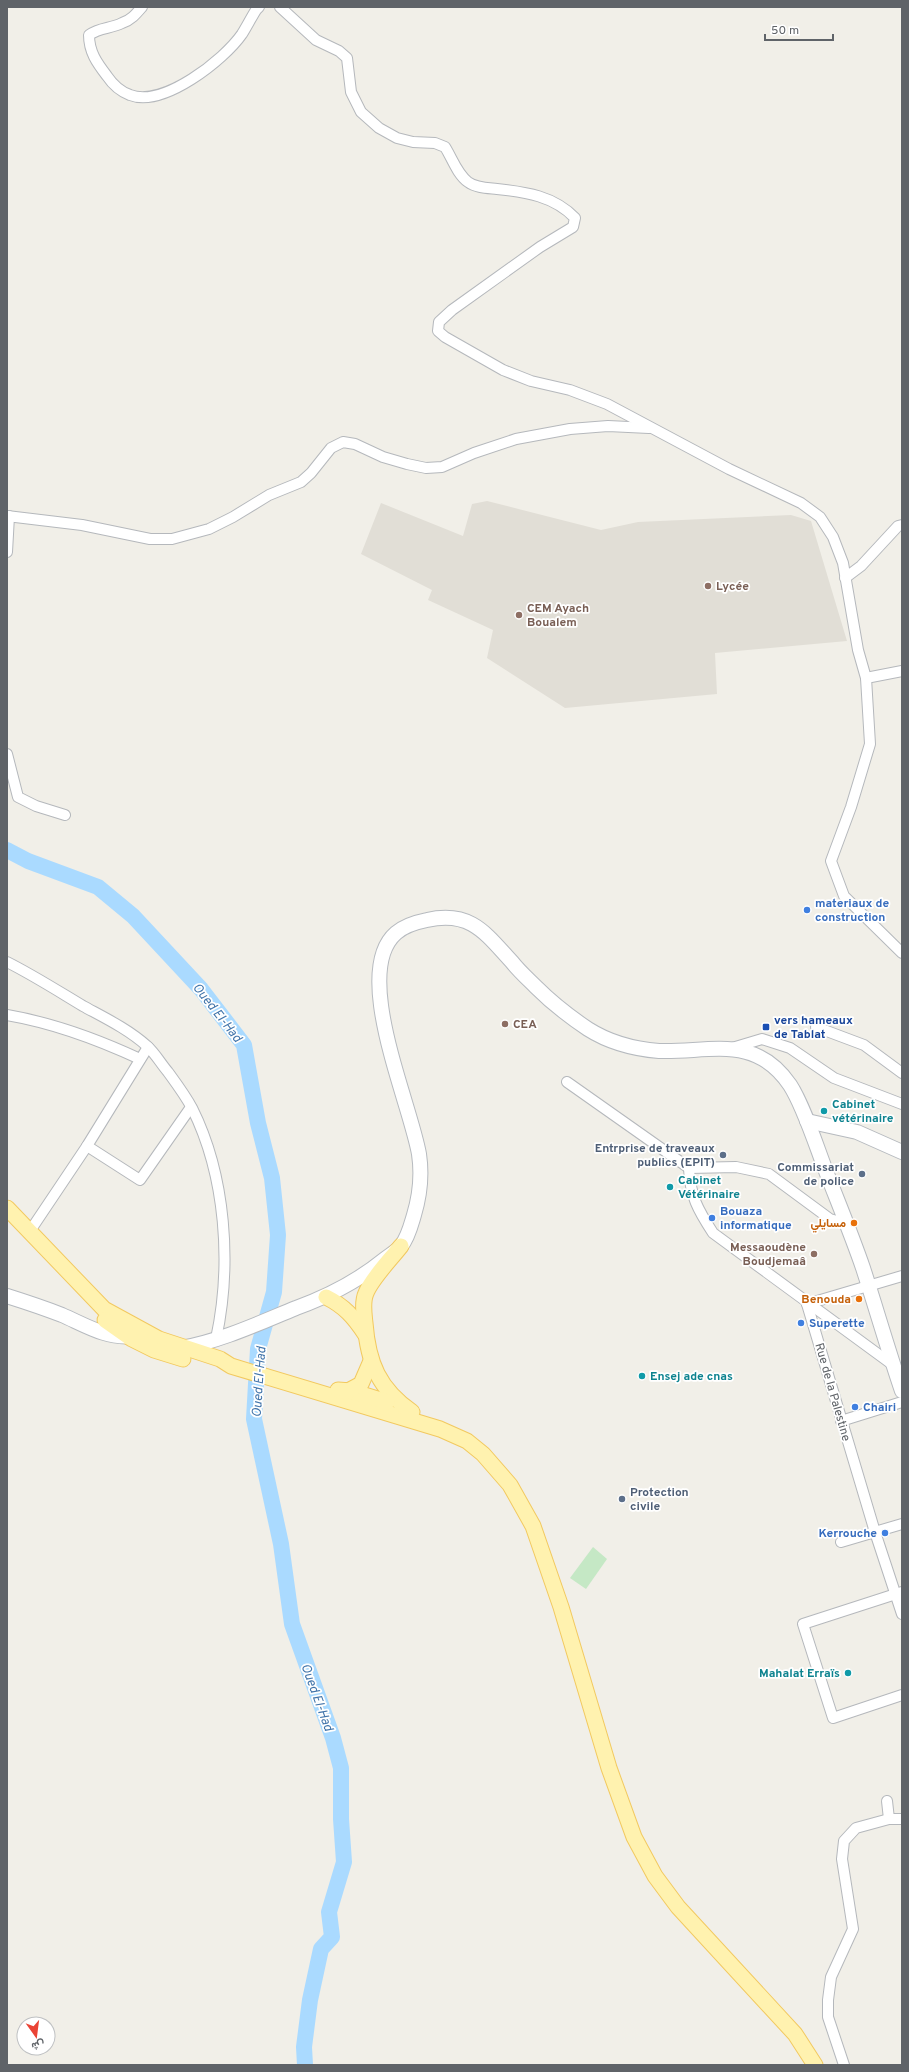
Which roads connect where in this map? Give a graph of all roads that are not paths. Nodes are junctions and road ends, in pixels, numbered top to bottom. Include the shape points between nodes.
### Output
1 (142, 7) edge
2 (260, 7) edge
3 (280, 7) edge
4 (651, 428) junction
5 (8, 516) edge
6 (902, 525) edge
7 (7, 552) edge
8 (845, 578) junction
9 (902, 671) edge
10 (866, 678) junction
11 (7, 754) edge
12 (65, 815) dead end
13 (902, 953) edge
14 (7, 962) edge
15 (7, 1015) edge
16 (816, 1027) dead end
17 (148, 1046) junction
18 (732, 1048) junction
19 (140, 1059) junction
20 (902, 1073) edge
21 (567, 1082) dead end
22 (902, 1104) edge
23 (191, 1107) junction
24 (807, 1122) junction
25 (87, 1146) junction
26 (902, 1152) edge
27 (689, 1168) junction
28 (7, 1208) edge
29 (7, 1216) edge
30 (847, 1224) junction
31 (30, 1231) junction
32 (401, 1246) junction
33 (902, 1276) edge
34 (869, 1287) junction
35 (7, 1296) edge
36 (326, 1297) junction
37 (807, 1304) junction
38 (146, 1332) junction
39 (237, 1332) junction
40 (128, 1336) junction
41 (366, 1336) junction
42 (216, 1339) junction
43 (181, 1348) junction
44 (218, 1359) junction
45 (371, 1361) junction
46 (893, 1365) junction
47 (231, 1366) junction
48 (300, 1386) junction
49 (351, 1391) junction
50 (902, 1391) edge
51 (326, 1394) junction
52 (902, 1402) edge
53 (412, 1412) junction
54 (841, 1421) junction
55 (440, 1429) junction
56 (902, 1524) edge
57 (874, 1532) junction
58 (841, 1542) dead end
59 (899, 1593) edge
60 (902, 1614) edge
61 (902, 1696) edge
62 (887, 1801) dead end
63 (902, 1819) edge
64 (889, 1820) junction
65 (816, 2065) edge
66 (844, 2065) edge

1 - 2 street via 133,17 121,24 96,29 88,35 89,46 96,61 116,88 130,96 148,97 167,93 203,72 242,35
3 - 4 street via 316,40 339,51 347,58 351,92 361,112 379,128 397,138 435,143 445,147 460,175 468,183 540,196 565,207 575,218 573,228 540,247 452,310 439,322 438,331 444,337 503,370 607,404
4 - 5 street via 608,426 570,429 516,439 474,452 442,466 426,468 383,457 355,444 343,442 331,448 311,473 300,482 269,495 209,528 172,538 150,539 82,525
4 - 8 street via 801,503 820,517 833,537 843,563
5 - 7 street
6 - 8 street via 898,526 861,566
8 - 10 street via 858,650
9 - 10 street
10 - 13 street via 870,744 851,807 831,860 844,896
11 - 12 street via 18,797
14 - 17 street via 119,1026
15 - 19 street via 66,1029 106,1043
16 - 20 street via 864,1045
17 - 19 street
17 - 23 street
18 - 22 street via 762,1039 790,1048 834,1078
18 - 24 main road via 752,1054 773,1067 790,1085
18 - 32 main road via 662,1051 637,1049 606,1039 588,1029 546,997 493,939 478,927 454,917 442,917 406,926 395,934 385,947 380,960 378,979 391,1053 419,1155 418,1204
19 - 25 street
21 - 27 street
23 - 25 street via 140,1180
23 - 42 street via 215,1174 220,1203 224,1280 222,1313
24 - 26 main road via 857,1132
24 - 30 main road
25 - 31 street
27 - 30 street via 736,1166 769,1174 830,1219
27 - 37 street via 690,1187 695,1201 713,1233 769,1272
28 - 31 main road
29 - 40 main road via 82,1299
30 - 34 main road
31 - 38 main road via 104,1309
32 - 36 main road via 364,1274
32 - 41 main road via 366,1293
33 - 34 street
34 - 37 street
34 - 46 main road
35 - 40 main road via 41,1307 102,1333
36 - 39 main road
36 - 41 main road via 337,1302 354,1317
37 - 46 street
37 - 54 street, Rue de la Palestine
38 - 40 main road
38 - 43 main road
39 - 42 main road
39 - 44 main road via 220,1345
40 - 47 main road via 154,1350 203,1364
41 - 45 main road
42 - 43 main road
43 - 44 main road
44 - 47 main road
45 - 49 main road via 365,1380
45 - 53 main road via 387,1390
46 - 50 main road
47 - 48 main road
48 - 49 main road
48 - 51 main road
49 - 51 main road
49 - 53 main road
51 - 55 main road
52 - 54 street
53 - 55 main road
54 - 57 street, Rue de la Palestine
55 - 65 main road via 467,1440 483,1454 510,1486 533,1526 561,1607 609,1768 634,1837 656,1876 678,1907 795,2034
56 - 57 street
57 - 58 street
57 - 59 street, Rue de la Palestine
59 - 60 street, Rue de la Palestine
59 - 61 street via 803,1624 833,1718
62 - 64 street
63 - 64 street
64 - 66 street via 856,1828 844,1841 842,1859 853,1928 831,1977 828,2017

